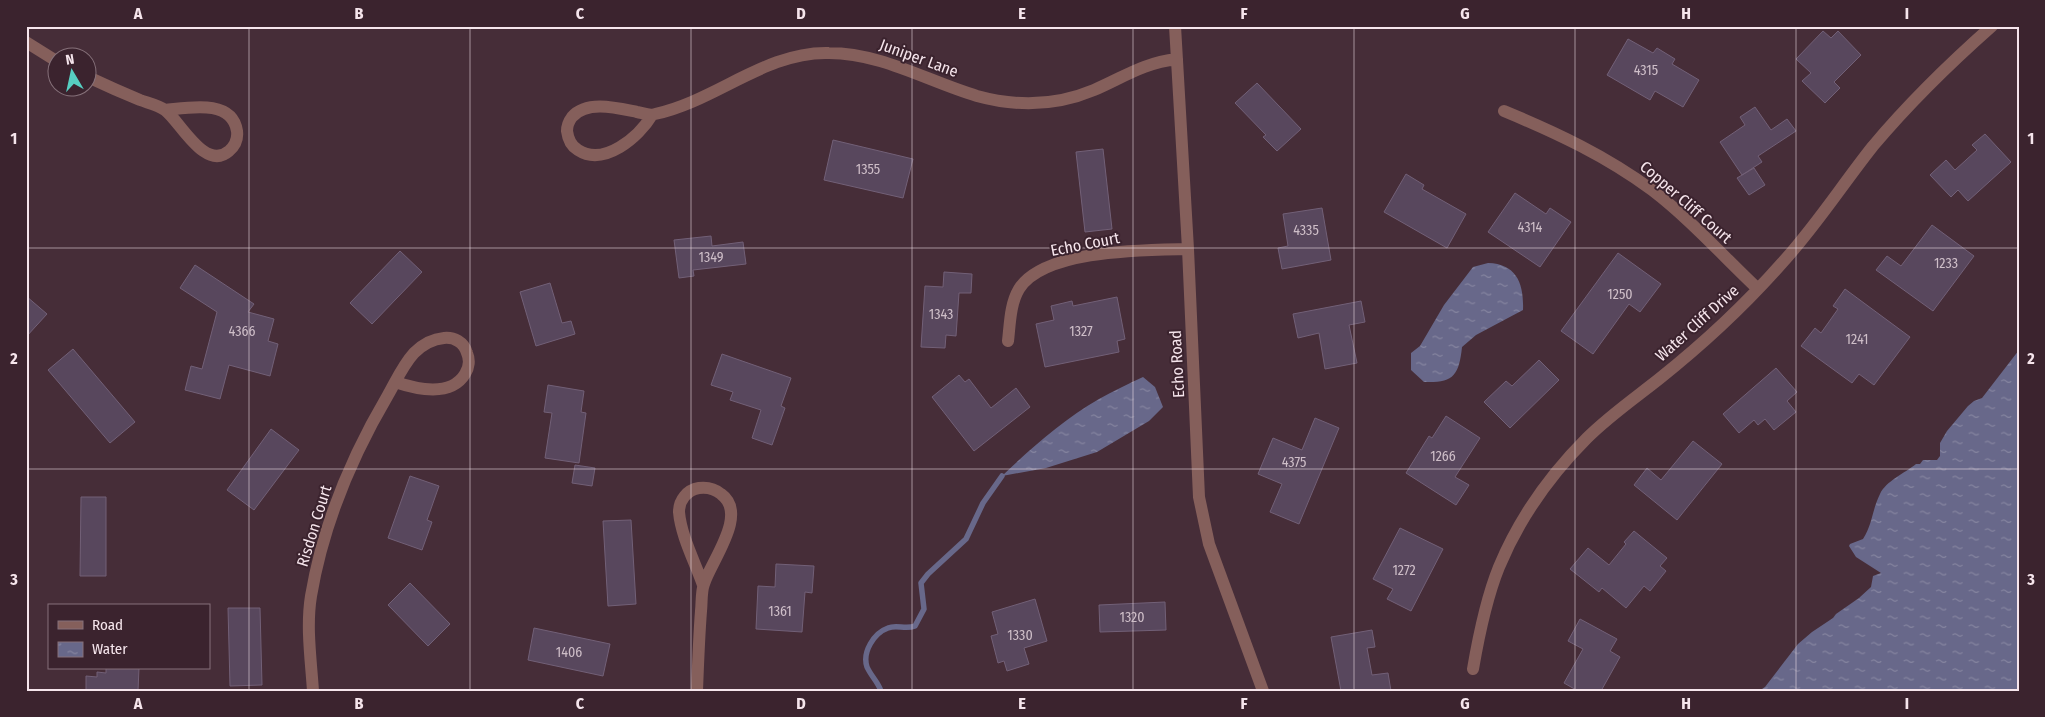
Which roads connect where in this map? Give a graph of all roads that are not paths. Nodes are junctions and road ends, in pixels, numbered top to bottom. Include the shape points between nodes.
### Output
1 (1174, 26) edge
2 (1992, 26) edge
3 (26, 42) edge
4 (48, 56) edge
5 (1177, 59) junction
6 (98, 82) edge
7 (165, 110) junction
8 (1504, 111) dead end
9 (652, 115) junction
10 (1188, 250) junction
11 (1758, 289) junction
12 (1008, 341) dead end
13 (395, 382) junction
14 (703, 584) junction
15 (1473, 669) dead end
16 (314, 691) edge
17 (697, 691) edge
18 (1263, 691) edge

1 - 5 street, Echo Road
2 - 11 street, Water Cliff Drive via 1910,104 1872,148 1811,230
3 - 4 street
5 - 9 street, Juniper Lane via 1145,65 1075,98 1026,104 993,101 873,58 848,53 812,52 774,63 692,103
5 - 10 street, Echo Road
6 - 7 street
7 - 7 street via 199,106 225,113 236,126 234,146 227,154 215,156 202,150
8 - 11 street, Copper Cliff Court via 1593,151 1637,179 1682,216
9 - 9 street, Juniper Lane via 606,108 584,109 570,120 567,129 569,140 583,153 600,155 636,135
10 - 12 street, Echo Court via 1108,253 1043,269 1029,277 1019,289 1012,307
10 - 18 street, Echo Road via 1202,516 1220,576
11 - 15 street, Water Cliff Drive via 1688,356 1587,437 1541,492 1499,566 1486,607
13 - 13 street, Risdon Court via 424,388 450,387 461,381 467,370 467,352 460,341 437,339 414,353
13 - 16 street, Risdon Court via 357,453 322,552 309,616
14 - 14 street via 679,506 688,493 699,488 720,492 727,498 731,518
14 - 17 street

